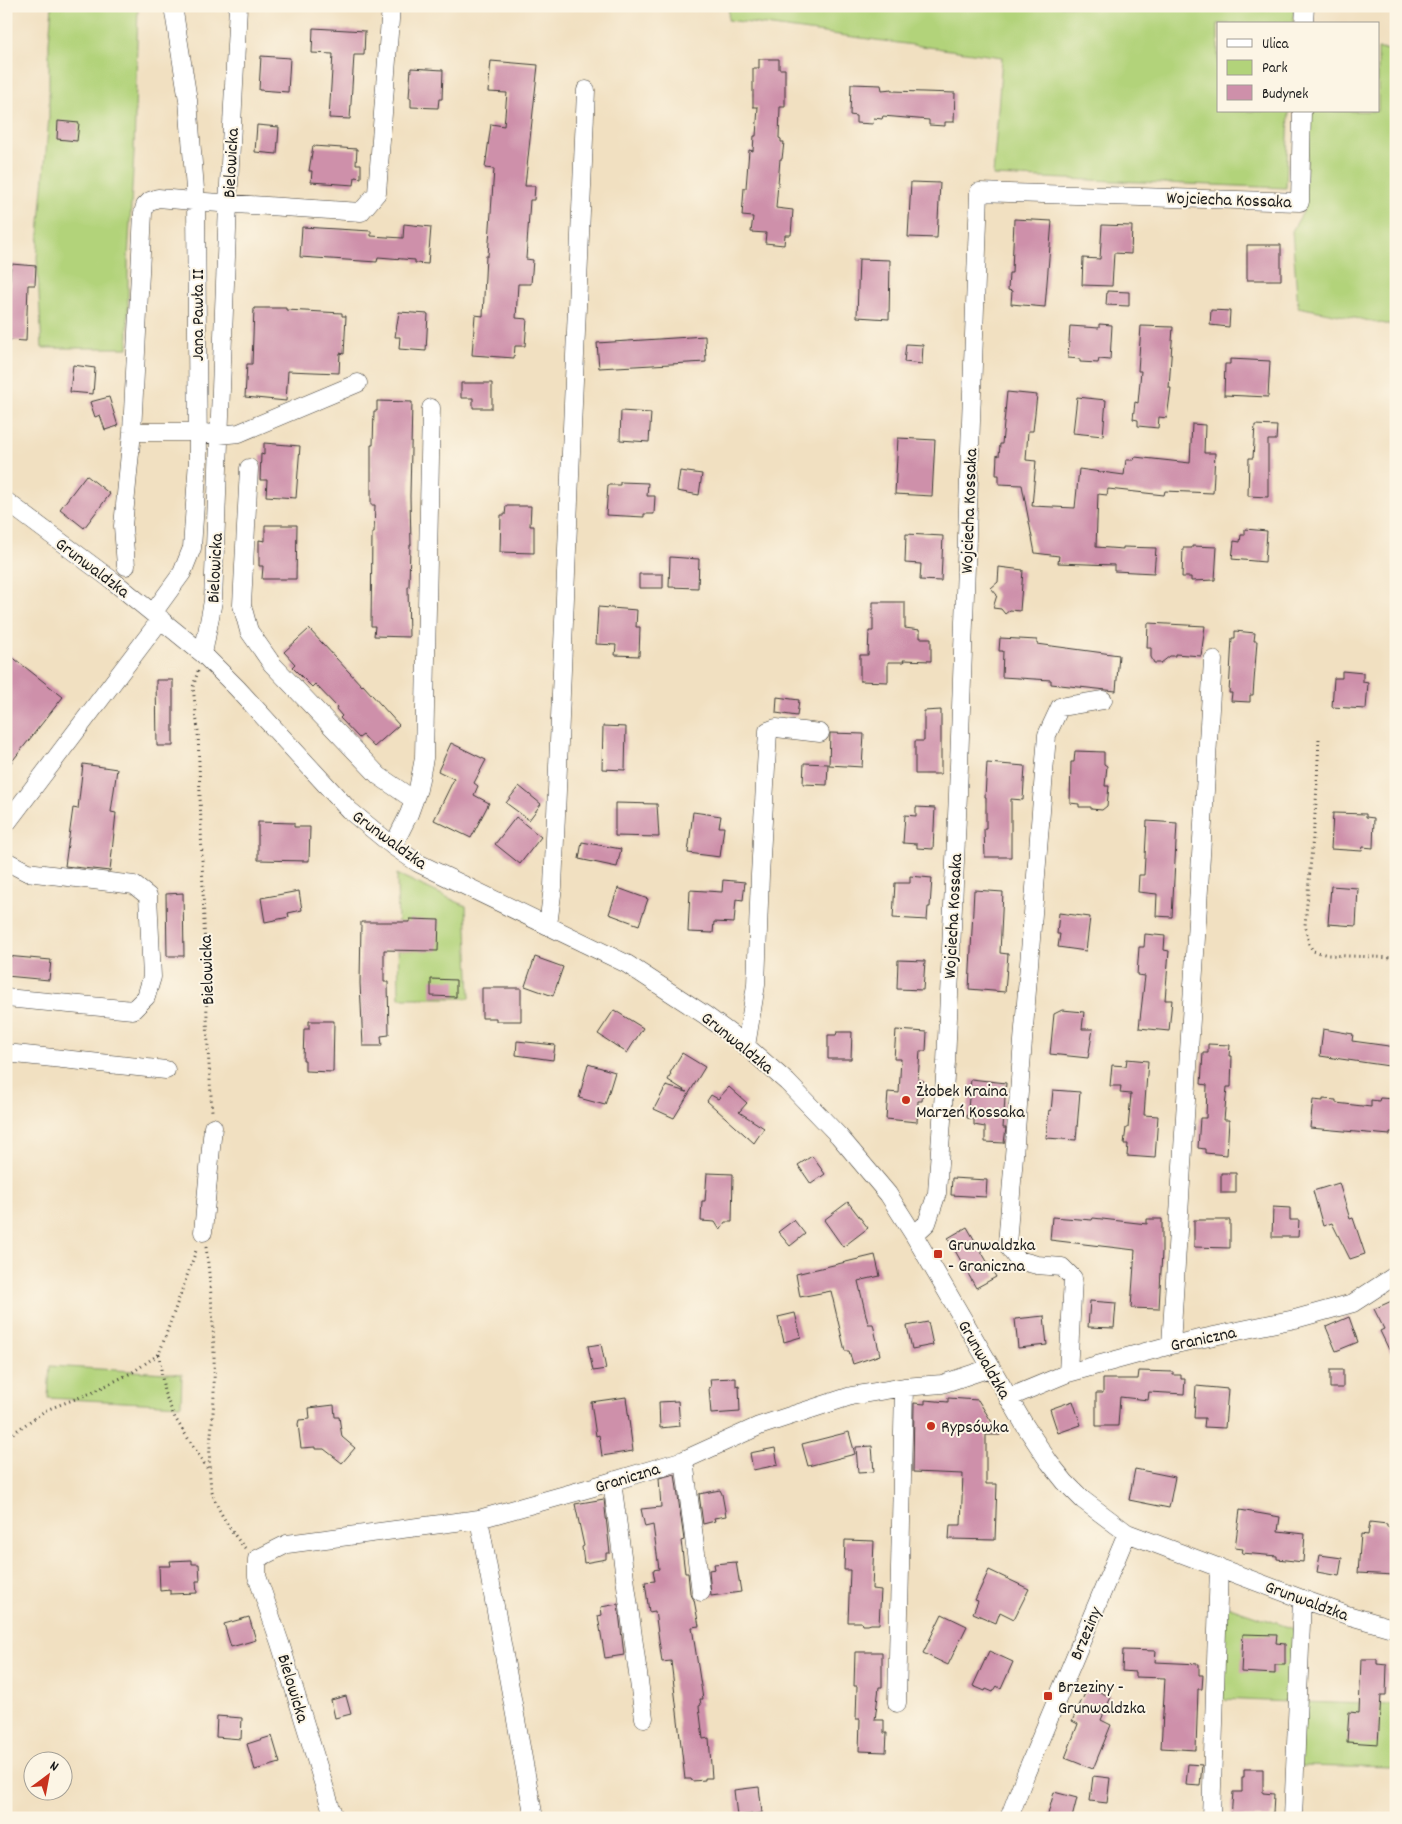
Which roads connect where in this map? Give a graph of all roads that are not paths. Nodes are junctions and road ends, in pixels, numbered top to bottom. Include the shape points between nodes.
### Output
1 (174, 6) edge
2 (238, 6) edge
3 (391, 6) edge
4 (1305, 6) edge
5 (1304, 22) edge
6 (586, 90) dead end
7 (1302, 112) edge
8 (196, 202) junction
9 (228, 204) junction
10 (358, 383) dead end
11 (431, 408) dead end
12 (132, 432) junction
13 (197, 432) junction
14 (219, 435) junction
15 (250, 468) dead end
16 (6, 501) edge
17 (126, 566) dead end
18 (157, 616) junction
19 (203, 654) junction
20 (1213, 660) dead end
21 (1103, 700) dead end
22 (820, 732) dead end
23 (414, 800) junction
24 (6, 824) edge
25 (393, 846) junction
26 (6, 861) edge
27 (548, 925) junction
28 (6, 998) edge
29 (746, 1046) junction
30 (6, 1053) edge
31 (166, 1070) dead end
32 (213, 1127) road end
33 (203, 1232) road end
34 (914, 1235) junction
35 (1396, 1276) edge
36 (1171, 1345) junction
37 (990, 1368) junction
38 (1068, 1373) junction
39 (904, 1387) junction
40 (1008, 1398) junction
41 (684, 1460) junction
42 (612, 1482) junction
43 (479, 1519) junction
44 (1127, 1533) junction
45 (257, 1559) joint
46 (1219, 1567) junction
47 (702, 1592) dead end
48 (1302, 1600) junction
49 (1396, 1629) edge
50 (897, 1703) dead end
51 (644, 1718) dead end
52 (334, 1818) edge
53 (534, 1818) edge
54 (1009, 1818) edge
55 (1211, 1818) edge
56 (1293, 1818) edge

1 - 8 street, Jana Pawła II via 188,100
2 - 9 street, Bielowicka
3 - 9 street via 377,193 361,212
4 - 5 street
6 - 27 street via 553,887
7 - 34 street, Wojciecha Kossaka via 1300,202 979,192 946,1062 937,1192 927,1224
8 - 9 street
8 - 12 street via 158,198 150,201 143,213
8 - 13 street, Jana Pawła II
9 - 14 street, Bielowicka
10 - 14 street via 239,433
11 - 23 street via 424,758
12 - 13 street
12 - 17 street via 123,526
13 - 14 street
13 - 18 street, Jana Pawła II via 192,548 182,573
14 - 19 street, Bielowicka via 213,601
15 - 23 street via 242,605 249,631 272,664 379,776
16 - 18 street, Grunwaldzka
18 - 19 street, Grunwaldzka
18 - 24 street, Jana Pawła II
19 - 25 street, Grunwaldzka via 349,810
20 - 36 street
21 - 38 street via 1060,707 1047,736 1007,1245 1018,1260 1062,1267 1073,1278
22 - 29 street via 776,728 768,731 756,985
23 - 25 street
25 - 27 street, Grunwaldzka via 418,863
26 - 28 street via 27,872 134,885 148,896 152,977 146,997 133,1010
27 - 29 street, Grunwaldzka via 627,964
29 - 34 street, Grunwaldzka via 787,1082 845,1142 888,1194
30 - 31 street
32 - 33 street
34 - 37 street, Grunwaldzka
35 - 36 street, Graniczna via 1352,1303 1295,1319
36 - 38 street, Graniczna
37 - 39 street, Graniczna via 942,1384
37 - 40 street, Grunwaldzka
38 - 40 street, Graniczna
39 - 41 street, Graniczna via 851,1396 759,1426
39 - 50 street
40 - 44 street, Grunwaldzka via 1065,1482
41 - 42 street, Graniczna
41 - 47 street
42 - 43 street, Graniczna
42 - 51 street
43 - 45 street, Graniczna via 287,1544
43 - 53 street
44 - 46 street, Grunwaldzka
44 - 54 street, Brzeziny
45 - 52 street, Bielowicka via 257,1576
46 - 48 street, Grunwaldzka
46 - 55 street
48 - 49 street, Grunwaldzka
48 - 56 street

